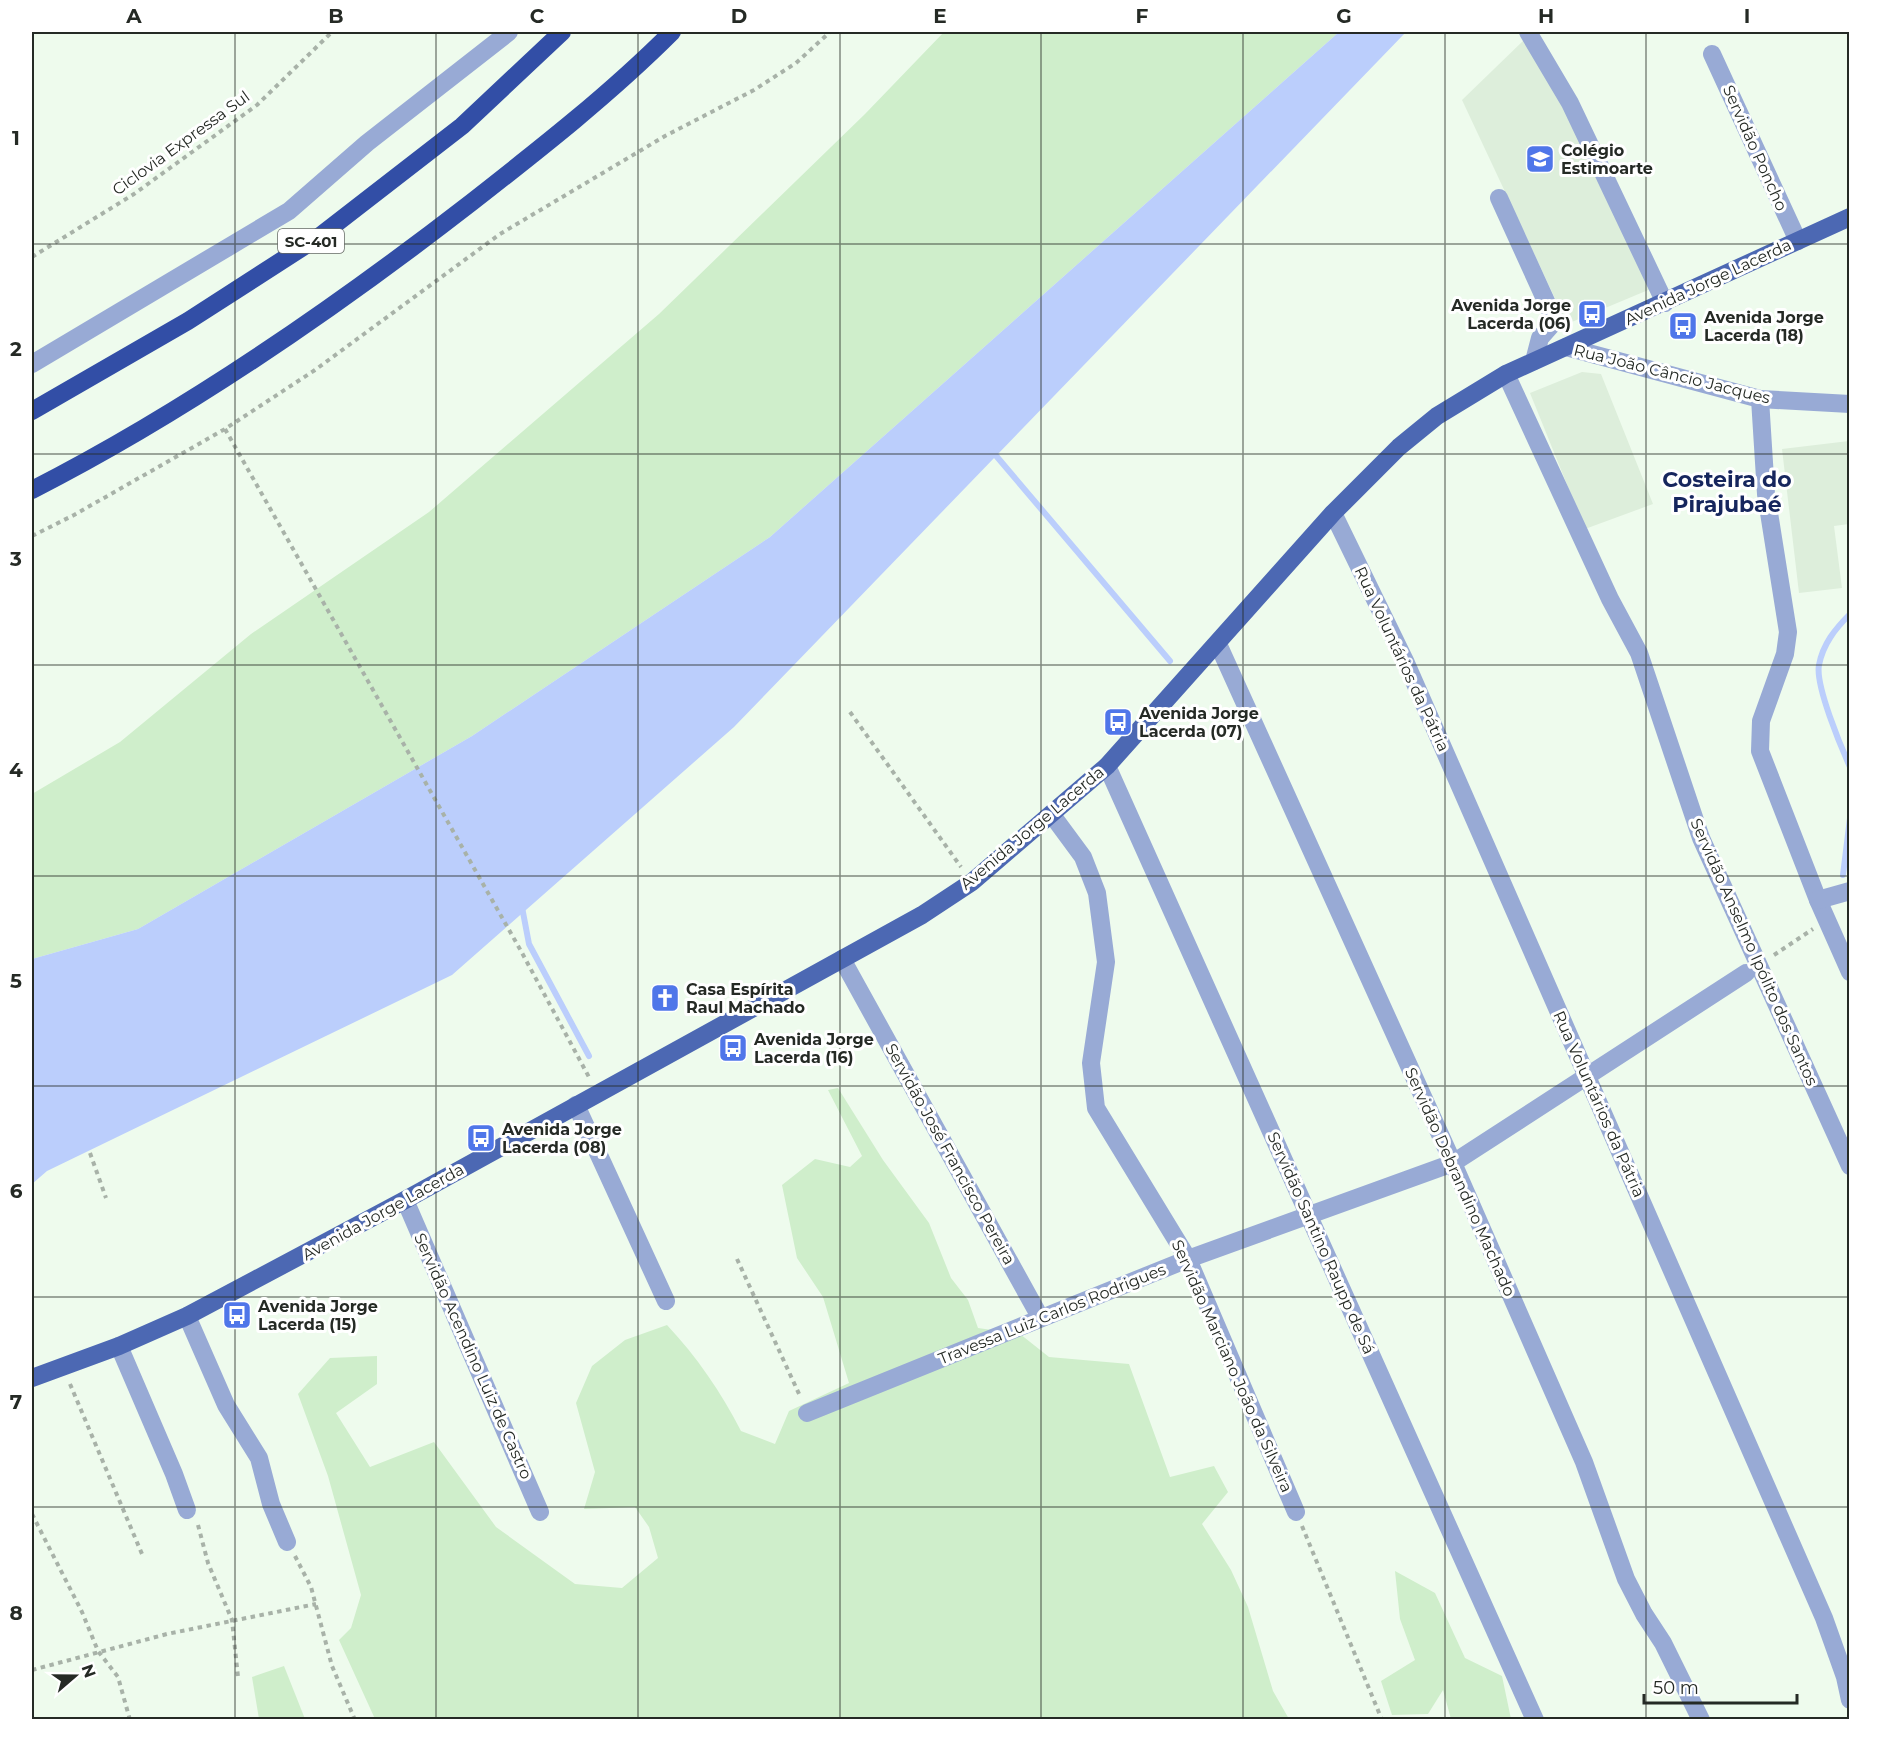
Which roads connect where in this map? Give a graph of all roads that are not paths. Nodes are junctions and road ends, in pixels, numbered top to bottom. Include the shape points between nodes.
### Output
1 (508, 32) edge
2 (562, 32) edge
3 (672, 32) edge
4 (1528, 32) edge
5 (1712, 54) dead end
6 (1499, 198) dead end
7 (1850, 217) edge
8 (1798, 241) junction
9 (1665, 303) junction
10 (1566, 347) junction
11 (1534, 361) junction
12 (32, 364) edge
13 (1506, 374) junction
14 (1760, 399) junction
15 (1850, 404) edge
16 (32, 411) edge
17 (32, 490) edge
18 (1333, 513) junction
19 (1218, 644) junction
20 (1107, 766) junction
21 (1052, 815) junction
22 (1850, 891) edge
23 (1818, 900) junction
24 (843, 959) junction
25 (1752, 969) junction
26 (1850, 972) edge
27 (1587, 1077) junction
28 (576, 1105) junction
29 (1453, 1162) junction
30 (1850, 1166) edge
31 (405, 1200) junction
32 (1308, 1214) junction
33 (1188, 1259) junction
34 (666, 1301) dead end
35 (187, 1316) junction
36 (1040, 1317) junction
37 (119, 1346) junction
38 (32, 1378) edge
39 (807, 1413) road end
40 (186, 1510) road end
41 (540, 1512) dead end
42 (1296, 1512) road end
43 (287, 1542) road end
44 (1850, 1700) edge
45 (1535, 1719) edge
46 (1701, 1719) edge

1 - 12 street via 367,143 289,211
2 - 16 highway, SC-401 via 462,126 320,236 188,321
3 - 17 highway via 622,82 403,255 268,350 93,459
4 - 9 street via 1570,103
5 - 8 street, Servidão Poncho
6 - 11 street via 1555,321 1540,338
7 - 8 main road, Avenida Jorge Lacerda
8 - 9 main road, Avenida Jorge Lacerda
9 - 10 main road, Avenida Jorge Lacerda
10 - 11 main road, Avenida Jorge Lacerda
10 - 14 street, Rua João Câncio Jacques
11 - 13 main road, Avenida Jorge Lacerda
13 - 18 main road, Avenida Jorge Lacerda via 1437,416 1399,447
13 - 25 street, Servidão Anselmo Ipólito dos Santos via 1639,653 1701,838
14 - 15 street, Rua João Câncio Jacques
14 - 23 street via 1766,494 1788,632 1785,654 1761,721 1760,751
18 - 19 main road, Avenida Jorge Lacerda
18 - 27 street, Rua Voluntários da Pátria via 1406,663
19 - 20 main road, Avenida Jorge Lacerda
19 - 29 street, Servidão Debrandino Machado
20 - 21 main road, Avenida Jorge Lacerda
20 - 32 street, Servidão Santino Raupp de Sá
21 - 24 main road, Avenida Jorge Lacerda via 972,882
21 - 33 street, Servidão Marciano João da Silveira via 1083,857 1097,893 1106,962 1091,1063 1096,1108
22 - 23 street
23 - 26 street
24 - 28 main road, Avenida Jorge Lacerda
24 - 36 street, Servidão José Francisco Pereira
25 - 27 street, Travessa Luiz Carlos Rodrigues
25 - 30 street, Servidão Anselmo Ipólito dos Santos
27 - 29 street, Travessa Luiz Carlos Rodrigues
27 - 44 street, Rua Voluntários da Pátria via 1824,1618
28 - 31 main road, Avenida Jorge Lacerda
28 - 34 street
29 - 32 street, Travessa Luiz Carlos Rodrigues
29 - 46 street, Servidão Debrandino Machado via 1584,1462 1626,1579 1664,1643
31 - 35 main road, Avenida Jorge Lacerda
31 - 41 street, Servidão Acendino Luiz de Castro
32 - 33 street, Travessa Luiz Carlos Rodrigues
32 - 45 street, Servidão Santino Raupp de Sá
33 - 36 street, Travessa Luiz Carlos Rodrigues
33 - 42 street, Servidão Marciano João da Silveira
35 - 37 main road, Avenida Jorge Lacerda
35 - 43 street via 226,1405 259,1458
36 - 39 street, Travessa Luiz Carlos Rodrigues
37 - 38 main road, Avenida Jorge Lacerda
37 - 40 street

